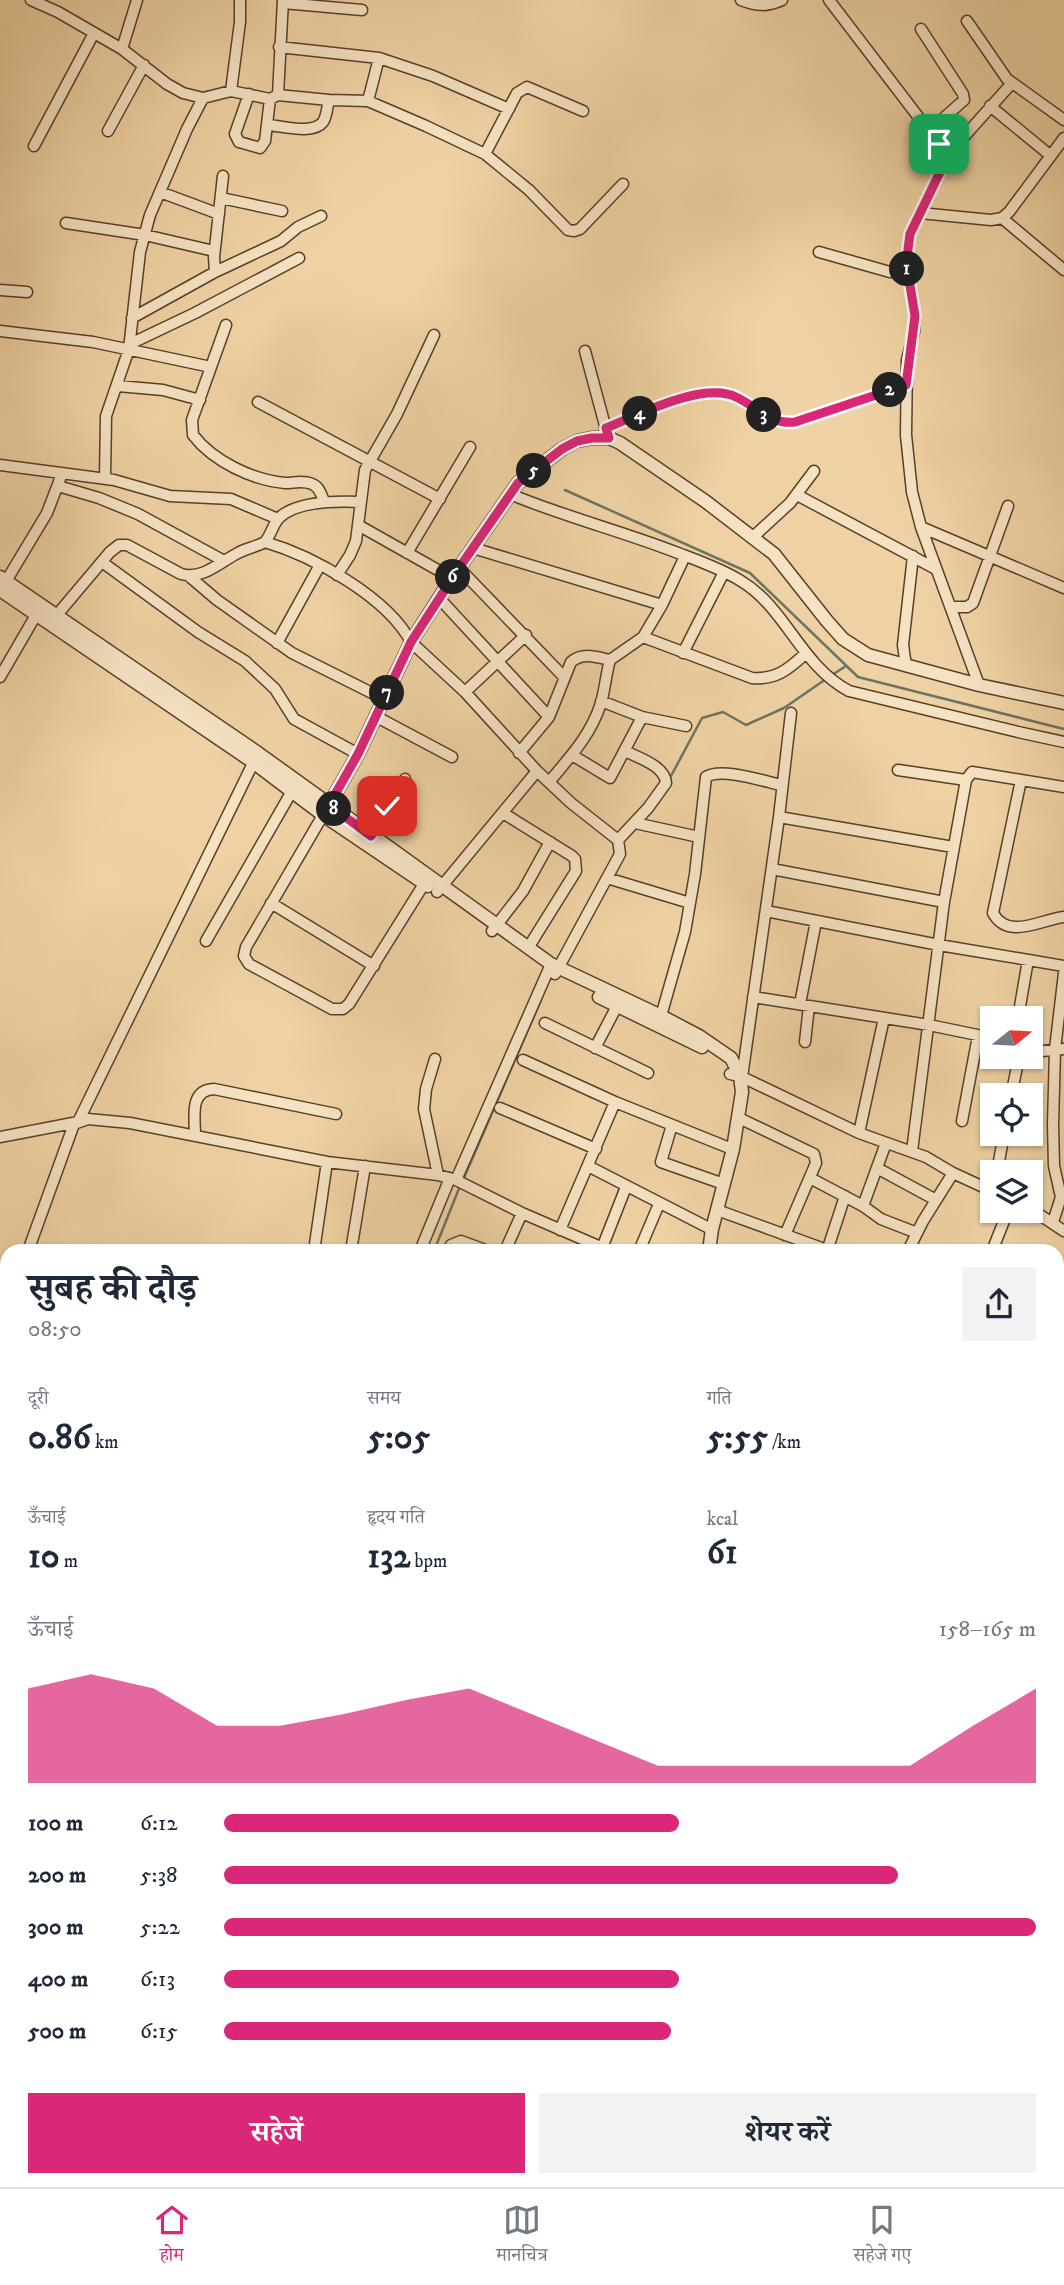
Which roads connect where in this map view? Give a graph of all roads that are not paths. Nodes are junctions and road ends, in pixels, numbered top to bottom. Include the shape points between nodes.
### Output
1 (32, 0) edge
2 (137, 0) edge
3 (240, 0) edge
4 (741, 0) edge
5 (782, 0) edge
6 (829, 0) edge
7 (283, 1) edge
8 (332, 4) edge
9 (362, 10) dead end
10 (967, 21) dead end
11 (921, 29) dead end
12 (94, 33) junction
13 (279, 47) junction
14 (122, 49) junction
15 (379, 58) junction
16 (144, 65) junction
17 (1012, 83) junction
18 (232, 91) junction
19 (249, 94) junction
20 (274, 97) junction
21 (203, 98) junction
22 (329, 100) junction
23 (368, 101) junction
24 (990, 106) junction
25 (509, 109) junction
26 (583, 111) dead end
27 (1064, 120) edge
28 (268, 125) junction
29 (108, 131) dead end
30 (929, 131) junction
31 (1064, 138) edge
32 (34, 146) dead end
33 (485, 154) junction
34 (1051, 156) junction
35 (945, 158) junction
36 (223, 176) dead end
37 (623, 184) dead end
38 (160, 192) junction
39 (221, 198) junction
40 (282, 211) dead end
41 (920, 213) junction
42 (219, 214) junction
43 (321, 216) dead end
44 (1002, 218) junction
45 (66, 223) dead end
46 (145, 235) junction
47 (214, 251) junction
48 (819, 252) dead end
49 (299, 258) dead end
50 (907, 267) junction
51 (1064, 270) edge
52 (215, 272) junction
53 (0, 290) edge
54 (27, 292) dead end
55 (132, 322) junction
56 (226, 325) dead end
57 (0, 331) edge
58 (18, 333) junction
59 (434, 335) dead end
60 (0, 341) edge
61 (130, 344) junction
62 (585, 351) dead end
63 (211, 367) junction
64 (906, 385) junction
65 (118, 386) junction
66 (200, 400) junction
67 (258, 402) dead end
68 (607, 433) junction
69 (470, 447) dead end
70 (370, 460) junction
71 (0, 464) edge
72 (814, 471) dead end
73 (62, 472) junction
74 (105, 478) junction
75 (58, 486) junction
76 (514, 488) junction
77 (797, 495) junction
78 (440, 499) junction
79 (324, 501) junction
80 (361, 502) junction
81 (1008, 506) dead end
82 (278, 519) junction
83 (358, 525) junction
84 (921, 527) junction
85 (753, 537) junction
86 (265, 542) junction
87 (473, 548) junction
88 (407, 553) junction
89 (685, 556) junction
90 (912, 556) junction
91 (989, 556) junction
92 (224, 561) junction
93 (102, 562) junction
94 (320, 565) junction
95 (936, 569) junction
96 (724, 572) junction
97 (456, 573) junction
98 (337, 575) junction
99 (190, 577) junction
100 (2, 585) edge
101 (1064, 588) edge
102 (439, 598) junction
103 (662, 606) junction
104 (951, 607) junction
105 (36, 615) junction
106 (53, 620) junction
107 (526, 635) junction
108 (643, 637) junction
109 (411, 642) junction
110 (277, 643) junction
111 (683, 653) junction
112 (805, 654) junction
113 (611, 660) junction
114 (498, 662) junction
115 (906, 666) junction
116 (0, 677) edge
117 (564, 677) junction
118 (979, 685) junction
119 (465, 692) junction
120 (384, 699) junction
121 (601, 701) junction
122 (1064, 703) edge
123 (791, 713) dead end
124 (375, 716) junction
125 (642, 717) junction
126 (549, 718) junction
127 (686, 726) dead end
128 (1064, 742) edge
129 (625, 751) junction
130 (519, 753) junction
131 (358, 754) junction
132 (572, 755) junction
133 (452, 757) dead end
134 (256, 758) junction
135 (898, 770) dead end
136 (537, 771) junction
137 (283, 778) junction
138 (405, 779) dead end
139 (966, 780) junction
140 (1021, 780) junction
141 (549, 782) junction
142 (781, 785) junction
143 (1064, 787) edge
144 (292, 791) junction
145 (326, 810) junction
146 (503, 813) junction
147 (779, 817) junction
148 (635, 823) junction
149 (371, 836) junction
150 (699, 837) junction
151 (618, 840) junction
152 (550, 842) junction
153 (953, 847) junction
154 (772, 869) junction
155 (607, 878) junction
156 (424, 884) junction
157 (440, 889) junction
158 (944, 902) junction
159 (271, 903) junction
160 (690, 903) junction
161 (766, 912) junction
162 (1064, 918) edge
163 (816, 921) junction
164 (494, 928) junction
165 (206, 941) dead end
166 (939, 945) junction
167 (528, 948) junction
168 (1028, 960) junction
169 (1064, 965) edge
170 (374, 966) junction
171 (553, 969) junction
172 (1064, 973) edge
173 (753, 997) junction
174 (804, 1005) junction
175 (617, 1006) junction
176 (1020, 1006) edge
177 (661, 1016) junction
178 (884, 1018) junction
179 (545, 1023) dead end
180 (929, 1025) junction
181 (978, 1036) joint
182 (805, 1042) dead end
183 (594, 1048) junction
184 (1060, 1049) edge
185 (435, 1059) dead end
186 (523, 1060) dead end
187 (648, 1073) dead end
188 (738, 1076) junction
189 (615, 1102) junction
190 (500, 1108) dead end
191 (336, 1114) dead end
192 (738, 1118) junction
193 (962, 1121) dead end
194 (78, 1122) junction
195 (672, 1125) junction
196 (859, 1133) junction
197 (195, 1136) junction
198 (0, 1137) edge
199 (886, 1143) junction
200 (727, 1147) junction
201 (596, 1149) junction
202 (912, 1151) junction
203 (327, 1162) junction
204 (365, 1166) junction
205 (589, 1166) junction
206 (877, 1168) junction
207 (953, 1173) junction
208 (438, 1175) junction
209 (810, 1178) junction
210 (453, 1179) junction
211 (718, 1182) junction
212 (980, 1185) edge
213 (626, 1187) junction
214 (845, 1196) junction
215 (1062, 1197) edge
216 (936, 1200) junction
217 (659, 1204) junction
218 (863, 1206) junction
219 (717, 1210) junction
220 (522, 1213) junction
221 (1043, 1216) edge
222 (1053, 1222) junction
223 (1003, 1223) edge
224 (707, 1227) junction
225 (560, 1230) junction
226 (1064, 1231) edge
227 (916, 1233) junction
228 (785, 1235) junction
229 (31, 1244) edge
230 (315, 1244) edge
231 (352, 1244) edge
232 (423, 1244) edge
233 (508, 1244) edge
234 (594, 1244) edge
235 (608, 1244) edge
236 (642, 1244) edge
237 (704, 1244) edge
238 (709, 1244) edge
239 (809, 1244) edge
240 (830, 1244) edge
241 (911, 1244) edge
242 (995, 1244) edge

1 - 12 street
2 - 14 street
3 - 18 street
4 - 5 street via 764,5
6 - 30 street
7 - 8 street
7 - 13 street
8 - 9 street
10 - 17 street
11 - 30 street via 964,100
12 - 14 street
12 - 32 street
13 - 15 street
13 - 20 street
14 - 16 street
15 - 23 street
15 - 25 street
16 - 21 street via 183,93
16 - 29 street
17 - 24 street
17 - 27 street
18 - 19 street
18 - 21 street
19 - 20 street
19 - 28 street via 236,139 260,148
20 - 22 street
20 - 28 street
21 - 38 street
22 - 23 street
22 - 28 street via 320,125
23 - 33 street
24 - 34 street
24 - 35 street
25 - 26 street via 517,93 527,87
25 - 33 street
30 - 35 street
31 - 34 street
33 - 37 street via 568,230 580,229
34 - 44 street
35 - 41 street
36 - 39 street
38 - 42 street
38 - 46 street
39 - 40 street
39 - 42 street
41 - 44 street
41 - 50 street via 910,234
42 - 47 street
43 - 52 street
44 - 51 street
45 - 46 street
46 - 47 street
46 - 55 street
47 - 52 street
48 - 50 street via 890,272
49 - 61 street
50 - 64 street via 915,316
52 - 55 street
53 - 54 street
55 - 61 street
56 - 63 street
57 - 58 street
58 - 60 street
58 - 61 street
59 - 70 street
61 - 63 street
61 - 65 street
62 - 68 street
63 - 66 street
64 - 68 street via 782,423 737,397 704,392
64 - 84 street via 912,492
65 - 66 street via 163,390
65 - 74 street via 106,416
66 - 79 street via 192,420 193,435 202,447 251,474 284,483 311,483
67 - 70 street
68 - 76 street via 562,449
68 - 85 street
69 - 78 street
70 - 78 street
70 - 80 street
71 - 73 street
72 - 77 street
73 - 74 street
73 - 75 street
74 - 82 street via 170,496 231,499
75 - 92 street via 138,514
75 - 100 street
76 - 87 street
76 - 89 street
77 - 85 street
77 - 90 street
78 - 88 street
79 - 80 street
79 - 82 street
80 - 83 street
81 - 91 street
82 - 86 street
83 - 88 street
83 - 98 street via 350,555
84 - 91 street
84 - 95 street
85 - 115 street via 774,554 843,639 867,655
86 - 92 street
86 - 94 street
87 - 97 street
87 - 103 street
88 - 97 street
89 - 96 street
89 - 103 street
90 - 95 street
90 - 115 street via 903,645
91 - 101 street
91 - 104 street via 973,603
92 - 99 street
93 - 99 street via 115,547 127,545
93 - 106 street
93 - 131 street via 245,661 275,689 294,719
94 - 98 street
94 - 110 street
95 - 104 street
96 - 111 street
96 - 112 street via 765,600
97 - 102 street
97 - 107 street
98 - 109 street via 385,608
99 - 110 street
100 - 105 street
100 - 106 street
102 - 109 street
102 - 114 street
103 - 108 street
104 - 118 street
105 - 106 street
105 - 116 street
106 - 134 street
107 - 114 street
107 - 117 street
108 - 111 street
108 - 113 street
109 - 119 street
109 - 120 street
110 - 120 street
111 - 112 street via 765,679 790,668
112 - 128 street via 832,682 849,691
113 - 117 street via 578,656
113 - 121 street
114 - 119 street
114 - 126 street
115 - 118 street
117 - 126 street
118 - 122 street
119 - 130 street
120 - 124 street
121 - 125 street
121 - 132 street via 590,729
123 - 142 street
124 - 131 street
124 - 133 street
125 - 127 street
125 - 129 street
126 - 130 street
129 - 132 street via 610,778
129 - 148 street via 666,776 666,783
130 - 136 street
131 - 145 street
132 - 141 street
134 - 137 street
134 - 194 street
135 - 139 street
136 - 141 street
136 - 146 street
137 - 144 street
137 - 145 street
138 - 149 street
139 - 140 street via 972,772
139 - 153 street
140 - 143 street
140 - 162 street via 993,913 1005,925 1028,927
141 - 151 street
142 - 147 street
142 - 150 street via 724,774 706,776
144 - 145 street
144 - 165 street
145 - 149 street
145 - 156 street
145 - 159 street
146 - 152 street
146 - 157 street
147 - 153 street
147 - 154 street
148 - 150 street
148 - 151 street
149 - 157 street
150 - 160 street
151 - 155 street via 620,854
152 - 164 street via 523,891
152 - 167 street via 575,859 576,871
153 - 158 street
154 - 158 street
154 - 161 street
155 - 160 street
155 - 171 street
156 - 157 street
156 - 170 street
157 - 164 street
158 - 166 street
159 - 170 street
159 - 170 street via 246,947 244,956 249,964 332,1009 349,1004
160 - 177 street
161 - 163 street
161 - 173 street
163 - 166 street
163 - 174 street
164 - 167 street
164 - 171 street
166 - 168 street
166 - 180 street
167 - 171 street
168 - 169 street
168 - 176 street
171 - 175 street
171 - 177 street
171 - 210 street
172 - 184 street
173 - 174 street
173 - 188 street
174 - 178 street
174 - 182 street
175 - 183 street
175 - 188 street via 706,1049
177 - 188 street via 731,1058
178 - 180 street
178 - 196 street
179 - 183 street
180 - 181 street
180 - 202 street
181 - 193 street
183 - 187 street
184 - 215 street via 1053,1125
185 - 208 street via 424,1110
186 - 189 street
188 - 192 street via 742,1092
188 - 196 street
188 - 200 street
189 - 195 street
189 - 201 street
190 - 201 street
191 - 197 street via 207,1089 195,1098
192 - 209 street via 814,1154
192 - 219 street
194 - 197 street via 130,1123
194 - 198 street
194 - 229 street
195 - 200 street
195 - 211 street via 661,1162
196 - 199 street
197 - 203 street
199 - 202 street
199 - 206 street
200 - 211 street
201 - 205 street
202 - 207 street
203 - 204 street
203 - 230 street
204 - 208 street
204 - 231 street
205 - 213 street
205 - 225 street
206 - 216 street
206 - 218 street
207 - 212 street
207 - 216 street
208 - 210 street
209 - 214 street
209 - 228 street
210 - 220 street
210 - 232 street
211 - 224 street
213 - 217 street
213 - 235 street
214 - 218 street
214 - 240 street
215 - 222 street
216 - 227 street
217 - 224 street
217 - 236 street
218 - 227 street
219 - 228 street
219 - 238 street
220 - 225 street
220 - 233 street
221 - 222 street
222 - 226 street
223 - 242 street
224 - 237 street
225 - 234 street
227 - 241 street
228 - 239 street

